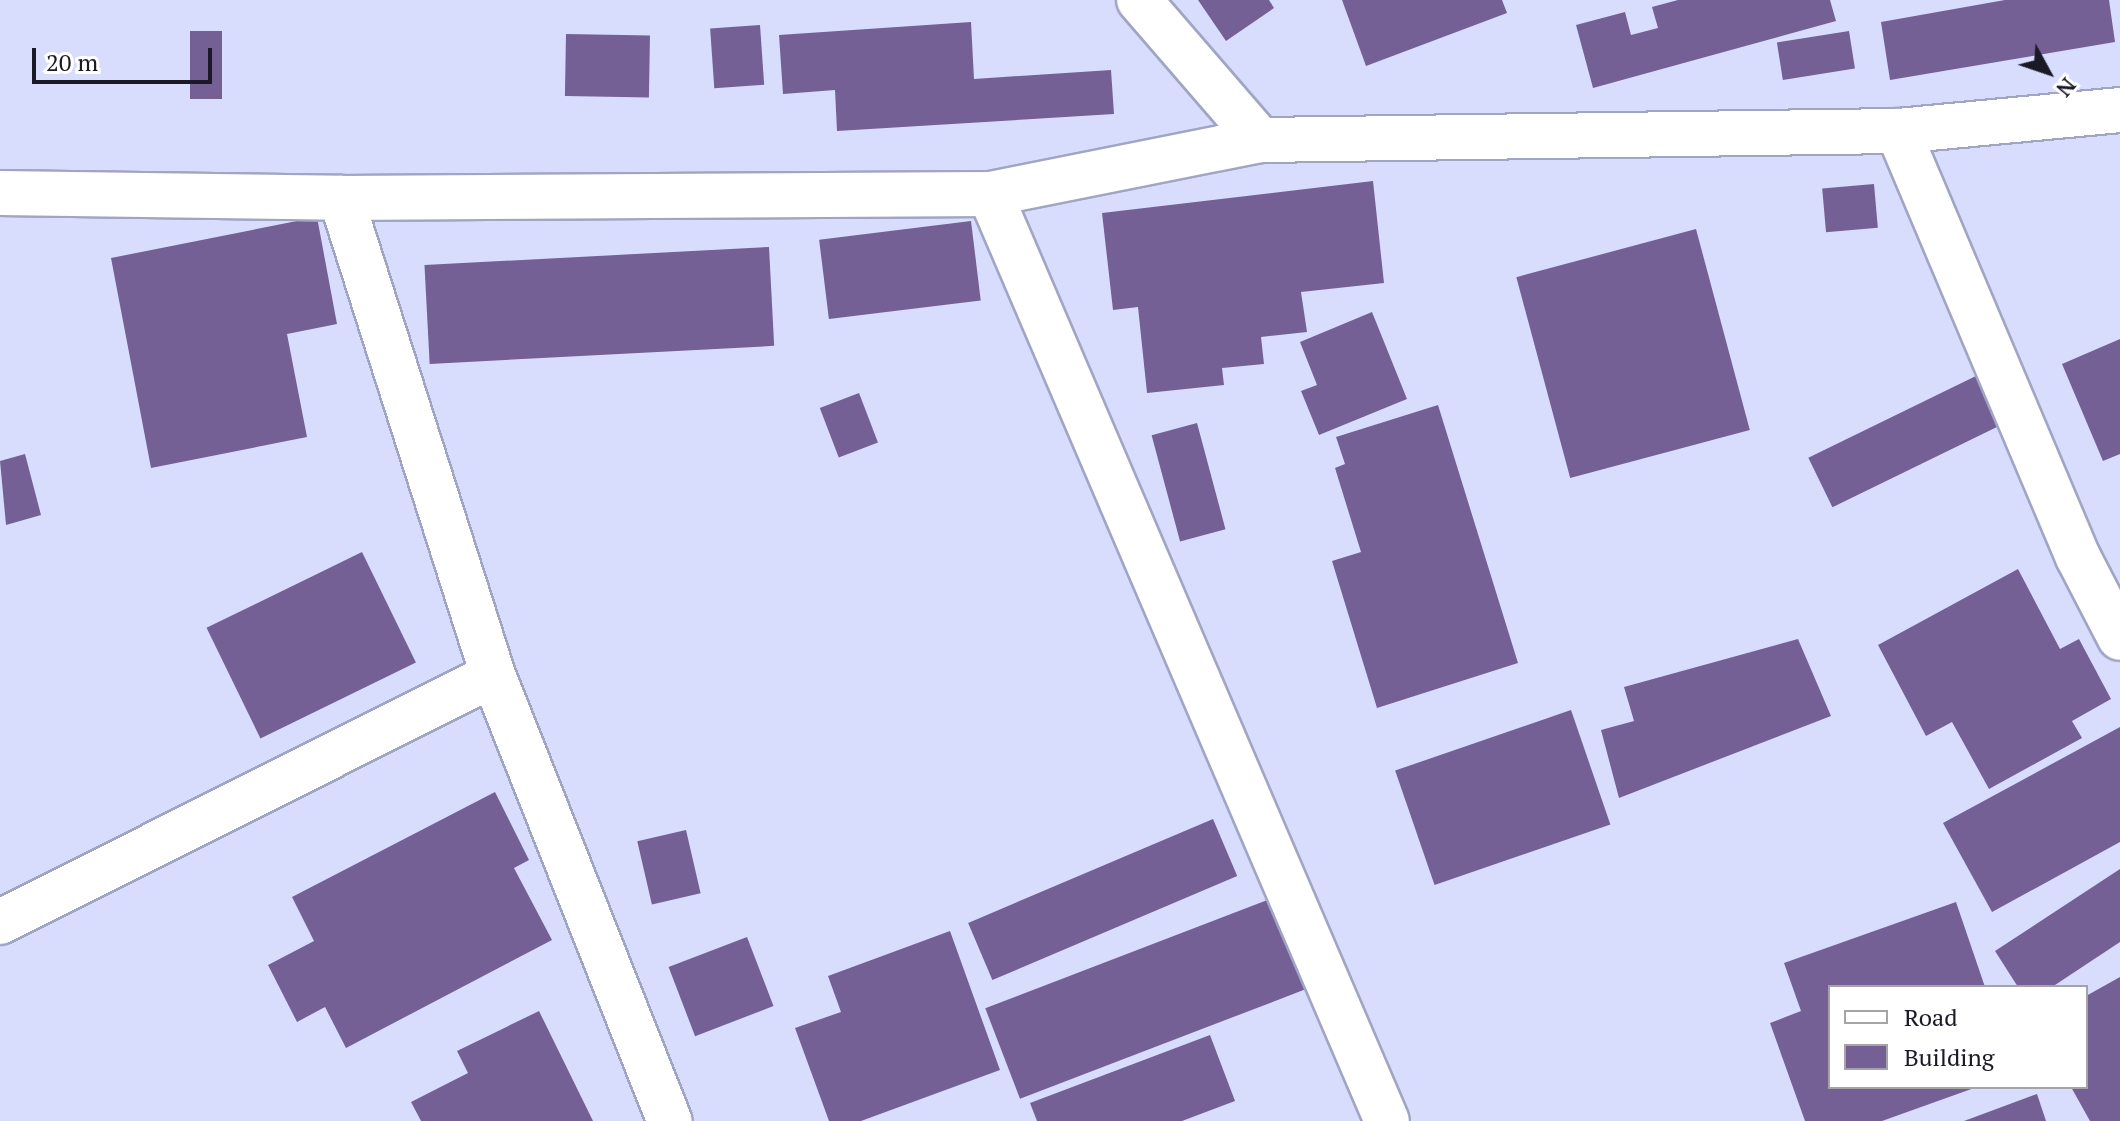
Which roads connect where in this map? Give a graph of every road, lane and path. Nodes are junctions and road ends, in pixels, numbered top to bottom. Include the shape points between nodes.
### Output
1 (1139, 0) edge
2 (2120, 110) edge
3 (1898, 131) junction
4 (1260, 140) junction
5 (0, 193) edge
6 (990, 194) junction
7 (341, 198) junction
8 (2120, 638) edge
9 (493, 675) junction
10 (0, 922) edge
11 (670, 1121) edge
12 (1387, 1121) edge

1 - 4 street
2 - 3 street
3 - 4 street
3 - 8 street via 2078,557
4 - 6 street
5 - 7 street
6 - 7 street
6 - 12 street
7 - 9 street
9 - 10 street
9 - 11 street

